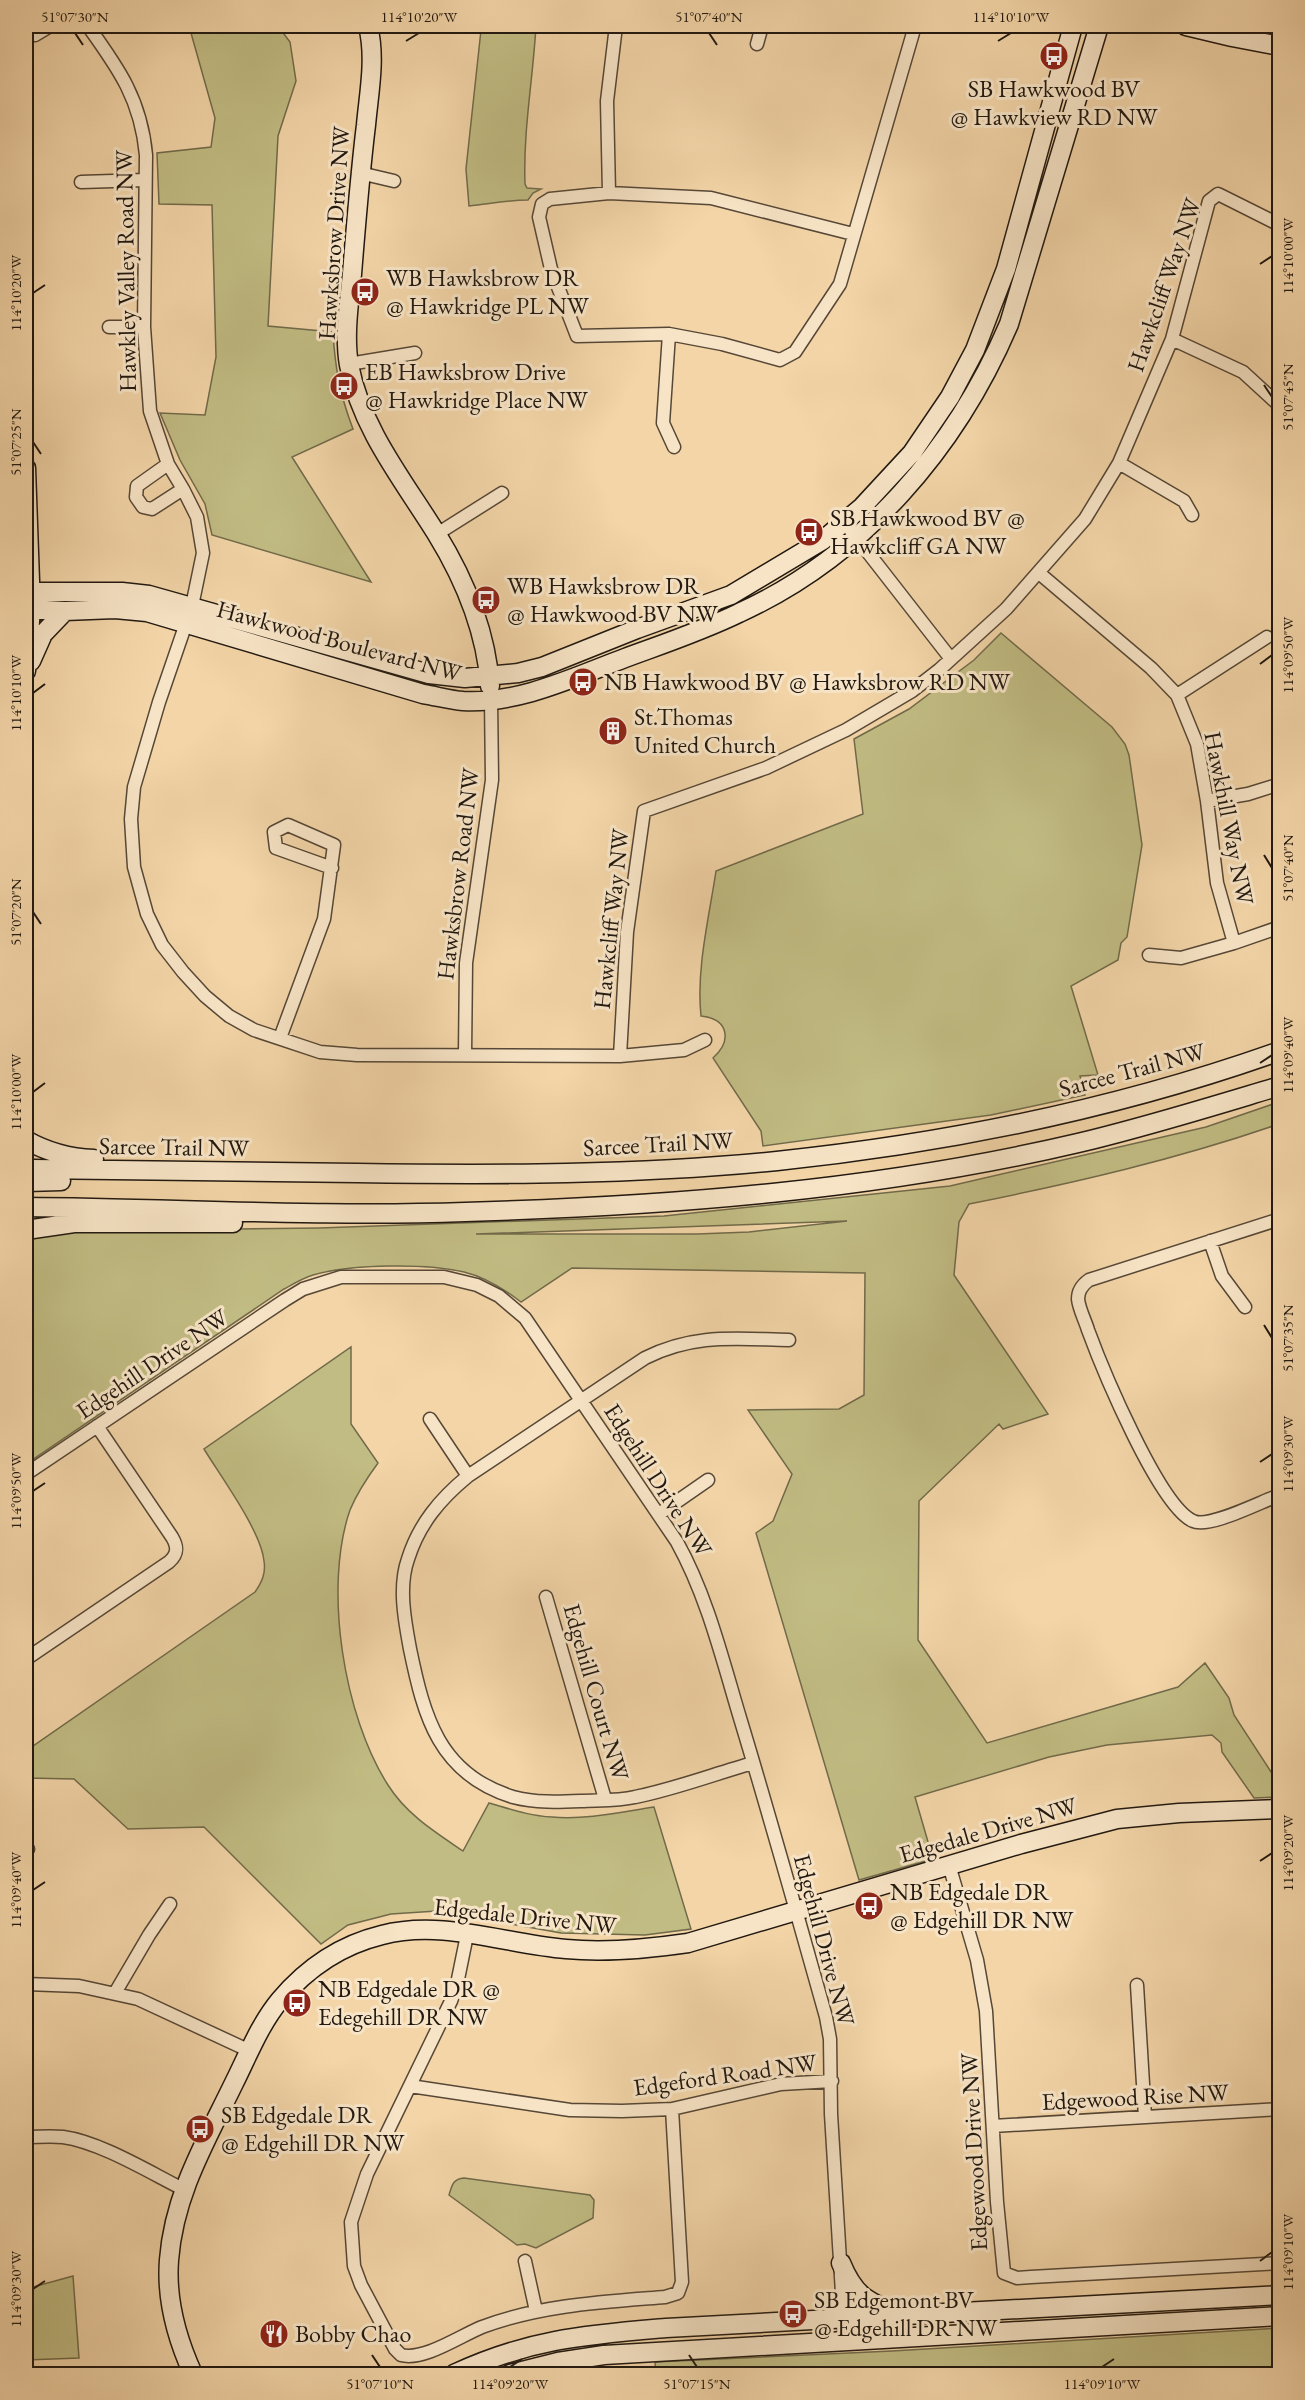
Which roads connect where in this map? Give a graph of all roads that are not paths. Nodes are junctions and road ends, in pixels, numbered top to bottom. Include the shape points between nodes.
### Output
1 (50, 26) edge
2 (88, 26) edge
3 (368, 26) edge
4 (616, 26) edge
5 (762, 26) edge
6 (915, 26) edge
7 (1073, 26) edge
8 (1099, 26) edge
9 (1186, 26) edge
10 (1237, 26) edge
11 (26, 33) edge
12 (757, 44) dead end
13 (1280, 46) edge
14 (360, 173) junction
15 (145, 180) junction
16 (394, 181) dead end
17 (81, 182) dead end
18 (609, 193) junction
19 (1280, 225) edge
20 (853, 234) junction
21 (1006, 269) junction
22 (1023, 275) junction
23 (109, 327) dead end
24 (144, 327) junction
25 (669, 334) junction
26 (1172, 339) junction
27 (416, 353) dead end
28 (349, 364) junction
29 (1280, 406) edge
30 (674, 447) dead end
31 (1119, 463) junction
32 (168, 464) junction
33 (26, 468) edge
34 (183, 489) junction
35 (502, 493) dead end
36 (1192, 515) dead end
37 (844, 523) junction
38 (437, 534) junction
39 (857, 539) junction
40 (1039, 573) junction
41 (28, 601) edge
42 (192, 606) junction
43 (65, 611) junction
44 (185, 625) junction
45 (1267, 637) dead end
46 (951, 659) junction
47 (26, 671) edge
48 (26, 676) edge
49 (489, 676) junction
50 (1177, 695) junction
51 (491, 699) junction
52 (1280, 784) edge
53 (1207, 801) junction
54 (332, 868) junction
55 (1280, 927) edge
56 (1234, 943) junction
57 (1149, 955) dead end
58 (280, 1038) junction
59 (705, 1040) dead end
60 (1280, 1051) edge
61 (465, 1054) junction
62 (620, 1056) junction
63 (1280, 1086) edge
64 (26, 1140) edge
65 (26, 1169) edge
66 (134, 1171) junction
67 (304, 1173) junction
68 (26, 1182) edge
69 (26, 1207) edge
70 (318, 1213) junction
71 (1280, 1219) edge
72 (26, 1230) edge
73 (1210, 1241) junction
74 (1245, 1307) dead end
75 (789, 1340) dead end
76 (581, 1401) junction
77 (430, 1419) dead end
78 (97, 1426) junction
79 (26, 1474) edge
80 (468, 1476) junction
81 (708, 1480) dead end
82 (1280, 1494) edge
83 (658, 1514) junction
84 (546, 1597) dead end
85 (26, 1659) edge
86 (753, 1763) junction
87 (605, 1799) junction
88 (1280, 1809) edge
89 (949, 1865) junction
90 (170, 1904) dead end
91 (796, 1910) junction
92 (466, 1935) junction
93 (26, 1984) edge
94 (1137, 1985) dead end
95 (116, 1993) junction
96 (250, 2051) junction
97 (832, 2081) junction
98 (410, 2086) junction
99 (672, 2109) junction
100 (1280, 2109) edge
101 (1145, 2117) junction
102 (993, 2126) junction
103 (26, 2137) edge
104 (183, 2189) junction
105 (525, 2261) dead end
106 (841, 2263) junction
107 (1280, 2263) edge
108 (1280, 2295) edge
109 (536, 2311) junction
110 (901, 2316) junction
111 (1280, 2316) edge
112 (844, 2320) junction
113 (845, 2342) junction
114 (193, 2374) edge
115 (454, 2374) edge
116 (510, 2374) edge

1 - 11 street via 35,35
2 - 15 street, Hawkley Valley Road NW via 135,99 144,134
3 - 14 street, Hawksbrow Drive NW via 372,64
4 - 18 street via 607,101
5 - 12 street
6 - 20 street
7 - 21 street, Hawkwood Boulevard NW
8 - 22 street, Hawkwood Boulevard NW
9 - 13 street
10 - 13 street
14 - 16 street
14 - 28 street, Hawksbrow Drive NW via 348,320
15 - 17 street
15 - 24 street, Hawkley Valley Road NW
18 - 20 street via 711,198
18 - 25 street via 550,199 542,204 538,217 551,269 577,336
19 - 26 street, Hawkcliff Way NW via 1218,194 1209,201
20 - 25 street via 840,284 795,352 780,360
21 - 22 street
21 - 37 street, Hawkwood Boulevard NW via 975,350 950,397 912,453
22 - 39 street, Hawkwood Boulevard NW via 1009,324 968,406 926,465
23 - 24 street
24 - 32 street, Hawkley Valley Road NW via 150,411
25 - 30 street via 663,423
26 - 29 street via 1243,372
26 - 31 street, Hawkcliff Way NW
27 - 28 street
28 - 38 street, Hawksbrow Drive NW via 360,403 383,451
31 - 36 street via 1184,501
31 - 40 street, Hawkcliff Way NW via 1085,519
32 - 34 street, Hawkley Valley Road NW
32 - 34 street via 137,486 136,497 143,507 152,509
33 - 41 street
34 - 42 street, Hawkley Valley Road NW via 197,517 203,554
35 - 38 street
37 - 39 street
37 - 49 street, Hawkwood Boulevard NW via 731,596 542,667
38 - 49 street, Hawksbrow Drive NW via 472,603 484,639
39 - 46 street
39 - 51 street, Hawkwood Boulevard NW via 741,613 545,688
40 - 46 street, Hawkcliff Way NW
40 - 50 street, Hawkhill Way NW via 1151,668
41 - 42 street, Hawkwood Boulevard NW via 122,592
41 - 43 street, Hawkwood Boulevard NW
41 - 47 street
42 - 44 street, Hawkley Valley Road NW
42 - 49 street, Hawkwood Boulevard NW via 429,674
43 - 44 street, Hawkwood Boulevard NW via 147,612
43 - 48 street via 43,634
44 - 51 street, Hawkwood Boulevard NW via 423,694
44 - 58 street via 134,787 134,867 147,914 162,945 183,972 229,1016
45 - 50 street
46 - 62 street, Hawkcliff Way NW via 912,691 846,730 766,768 644,811 627,932
49 - 51 street, Hawksbrow Drive NW
50 - 53 street, Hawkhill Way NW via 1197,744
51 - 61 street, Hawksbrow Road NW via 492,780 466,963
52 - 53 street
53 - 56 street, Hawkhill Way NW via 1217,883
54 - 54 street via 334,845 288,825 274,832 276,849
54 - 58 street via 324,919
55 - 56 street, Hawkhill Way NW
56 - 57 street via 1181,958
58 - 61 street via 320,1052
59 - 62 street via 684,1050
60 - 67 street, Sarcee Trail NW via 1094,1107 1001,1128 831,1154 635,1170
61 - 62 street
63 - 70 street via 1076,1144 816,1188 596,1207
64 - 67 street via 76,1158 276,1163
65 - 66 street, Sarcee Trail NW
66 - 67 street, Sarcee Trail NW
66 - 68 street via 104,1179
69 - 70 street
70 - 72 street via 289,1221 74,1223
71 - 73 street
73 - 74 street via 1222,1276
73 - 82 street via 1089,1280 1079,1292 1079,1303 1098,1359 1125,1418 1158,1478 1187,1518 1204,1523
75 - 76 street via 719,1338 682,1343 645,1358
76 - 78 street, Edgehill Drive NW via 536,1332 499,1296 477,1285 444,1277 360,1276 341,1277 303,1289
76 - 80 street
76 - 83 street, Edgehill Drive NW
77 - 80 street
78 - 79 street, Edgehill Drive NW
78 - 85 street via 172,1537 177,1552 169,1562
80 - 87 street via 430,1513 406,1562 405,1622 429,1723 456,1762 500,1792 537,1802
81 - 83 street
83 - 86 street, Edgehill Drive NW via 692,1569
84 - 87 street, Edgehill Court NW
86 - 87 street via 634,1798
86 - 91 street, Edgehill Drive NW
88 - 89 street, Edgedale Drive NW via 1118,1820
89 - 91 street, Edgedale Drive NW
89 - 102 street, Edgewood Drive NW via 982,1984
90 - 95 street
91 - 92 street, Edgedale Drive NW via 688,1943 626,1950 565,1949
91 - 97 street, Edgehill Drive NW via 826,2017
92 - 96 street, Edgedale Drive NW via 411,1929 352,1945 324,1960 280,2001 261,2026
92 - 98 street via 451,2001
93 - 95 street via 79,1986
94 - 101 street
95 - 96 street via 138,1999
96 - 104 street, Edgedale Drive NW
97 - 99 street, Edgeford Road NW via 781,2084
97 - 106 street, Edgehill Drive NW
98 - 99 street, Edgeford Road NW via 570,2110
98 - 109 street via 367,2174 351,2222 354,2266 373,2311 395,2349 401,2355 413,2357 467,2333
99 - 109 street via 682,2282 678,2293
100 - 101 street, Edgewood Rise NW
101 - 102 street, Edgewood Rise NW
102 - 107 street, Edgewood Drive NW via 1002,2266 1009,2276
103 - 104 street via 79,2141
104 - 114 street, Edgedale Drive NW via 168,2262 176,2330
105 - 109 street
106 - 110 street via 857,2293
106 - 112 street, Edgehill Drive NW
108 - 110 street
110 - 112 street
111 - 113 street
112 - 113 street, Edgehill Drive NW
112 - 115 street via 574,2336 508,2352
113 - 116 street via 604,2355

